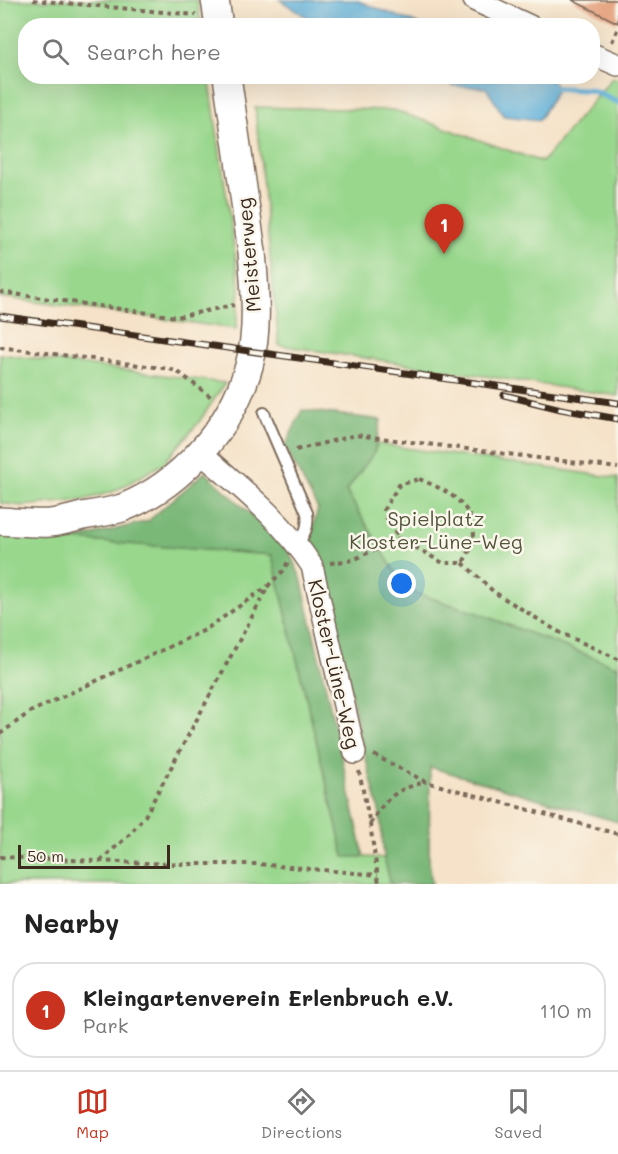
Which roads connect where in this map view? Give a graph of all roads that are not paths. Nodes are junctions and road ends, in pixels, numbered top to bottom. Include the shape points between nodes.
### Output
1 (474, 0) edge
2 (513, 18) edge
3 (600, 57) edge
4 (618, 65) edge
5 (228, 84) edge
6 (264, 413) dead end
7 (200, 452) junction
8 (0, 521) edge
9 (298, 544) junction
10 (353, 746) road end

1 - 2 street
3 - 4 street
5 - 7 street, Meisterweg via 252,252 255,327 249,366 230,411
6 - 9 lane via 306,513 306,531
7 - 8 street, Meisterweg via 165,483 121,508 51,523
7 - 9 street, Kloster-Lüne-Weg
9 - 10 street, Kloster-Lüne-Weg via 312,566

